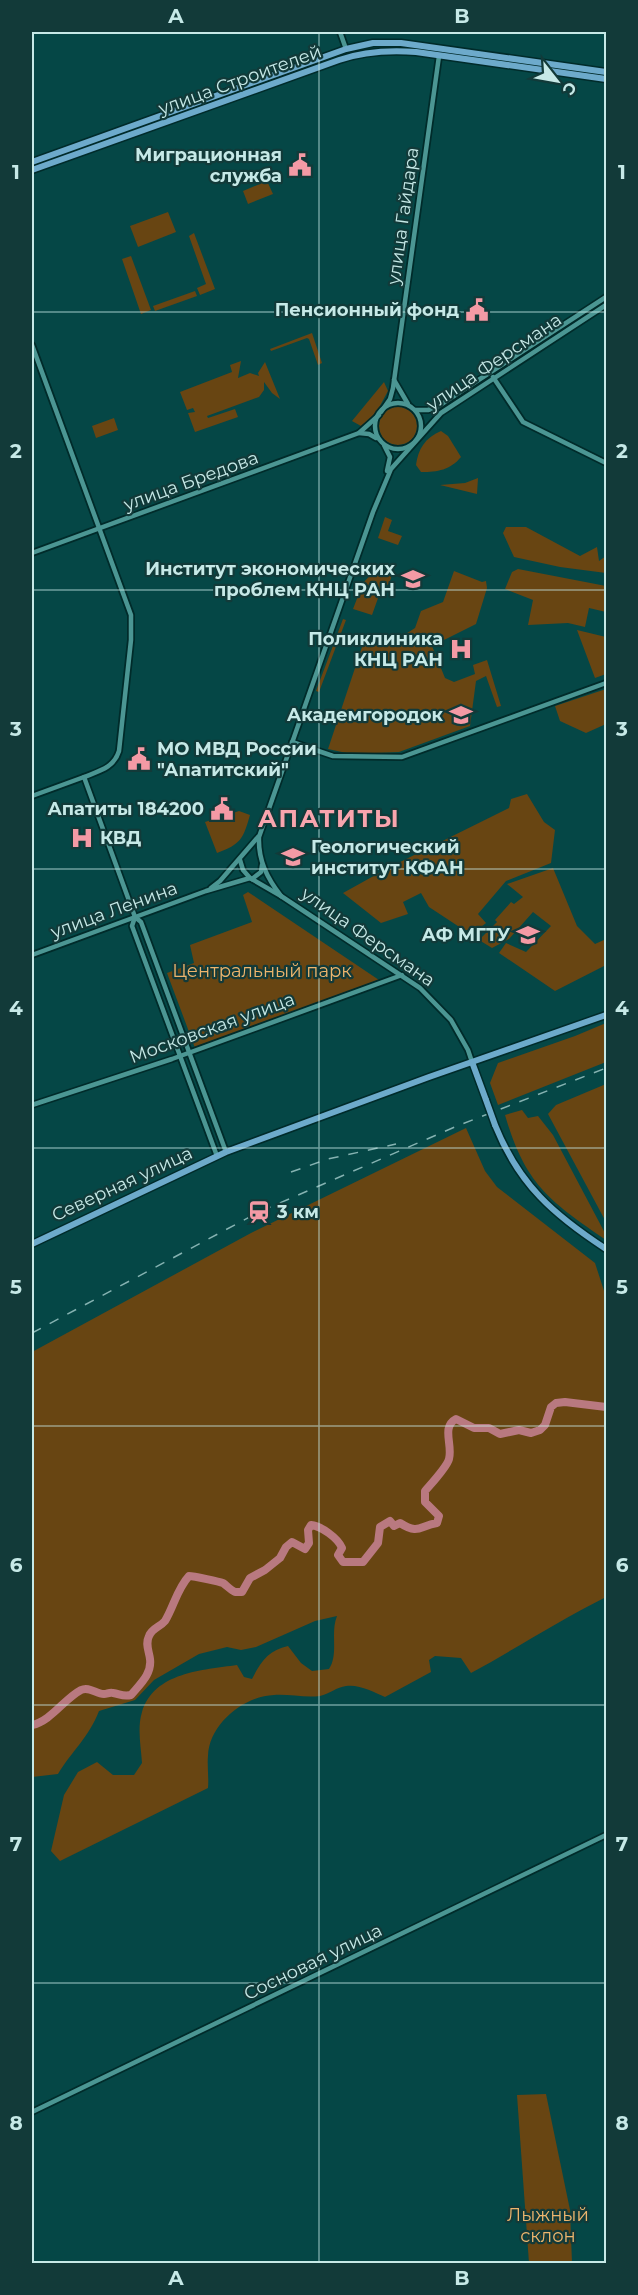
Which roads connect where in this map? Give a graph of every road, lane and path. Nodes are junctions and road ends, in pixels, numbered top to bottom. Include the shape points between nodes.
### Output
1 (340, 32) edge
2 (441, 48) junction
3 (346, 49) junction
4 (439, 56) junction
5 (523, 64) junction
6 (606, 72) edge
7 (606, 79) edge
8 (269, 81) junction
9 (154, 118) junction
10 (156, 126) junction
11 (32, 162) edge
12 (32, 170) edge
13 (606, 297) edge
14 (606, 305) edge
15 (32, 345) edge
16 (514, 357) junction
17 (518, 363) junction
18 (490, 372) junction
19 (494, 378) junction
20 (394, 380) junction
21 (412, 408) junction
22 (380, 413) junction
23 (359, 433) junction
24 (381, 441) junction
25 (414, 441) junction
26 (606, 463) edge
27 (385, 480) junction
28 (99, 528) junction
29 (32, 553) edge
30 (606, 683) edge
31 (292, 741) junction
32 (84, 777) junction
33 (32, 796) edge
34 (259, 837) junction
35 (242, 857) junction
36 (260, 858) junction
37 (262, 865) junction
38 (251, 878) junction
39 (206, 891) junction
40 (281, 896) junction
41 (135, 917) junction
42 (32, 955) edge
43 (402, 975) junction
44 (606, 1015) edge
45 (189, 1053) junction
46 (180, 1056) junction
47 (472, 1062) junction
48 (32, 1105) edge
49 (226, 1152) junction
50 (217, 1156) junction
51 (32, 1244) edge
52 (606, 1249) edge
53 (606, 1835) edge
54 (32, 2112) edge

1 - 3 street
2 - 3 main road, улица Строителей via 387,42
2 - 4 main road
2 - 5 main road, улица Строителей
3 - 8 main road, улица Строителей
4 - 5 main road, улица Строителей
4 - 8 main road, улица Строителей via 373,51
4 - 20 street, улица Гайдара
5 - 6 main road, улица Строителей
5 - 7 main road, улица Строителей
8 - 9 main road, улица Строителей
8 - 10 main road, улица Строителей
9 - 10 main road
9 - 11 main road, улица Строителей
10 - 12 main road, улица Строителей
13 - 16 street, улица Ферсмана
14 - 17 street, улица Ферсмана
15 - 28 street
16 - 17 street
16 - 18 street, улица Ферсмана
17 - 19 street, улица Ферсмана
18 - 19 street
18 - 21 street, улица Ферсмана via 437,407
19 - 25 street, улица Ферсмана via 441,412
19 - 26 street via 523,422
20 - 21 street
20 - 22 street, улица Гайдара via 390,399
21 - 22 street via 394,403
21 - 25 street via 421,429
22 - 23 street
22 - 24 street via 374,428
23 - 24 street
23 - 28 street, улица Бредова
24 - 25 street via 401,449
24 - 27 street, улица Ферсмана via 390,457
25 - 27 street, улица Ферсмана
27 - 31 street, улица Ферсмана
28 - 29 street, улица Бредова
28 - 32 street via 132,626 117,757 110,766
30 - 31 street via 402,757 333,756
31 - 34 street, улица Ферсмана
32 - 33 street
32 - 41 street
34 - 35 street, улица Ферсмана
34 - 36 street, улица Ферсмана
35 - 36 street via 249,853
35 - 38 street via 243,870
35 - 39 street, улица Ленина
36 - 37 street
37 - 38 street via 261,872
37 - 40 street, улица Ферсмана
38 - 39 street, улица Ленина
38 - 40 street, улица Ферсмана
39 - 41 street, улица Ленина
40 - 43 street, улица Ферсмана
41 - 42 street, улица Ленина
41 - 45 street via 141,922
41 - 46 street via 132,926
43 - 45 street, Московская улица
43 - 47 street, улица Ферсмана via 445,1012
44 - 47 main road
45 - 46 street, Московская улица
45 - 49 street
46 - 48 street, Московская улица
46 - 50 street
47 - 49 main road
47 - 52 main road, улица Ферсмана, bridge via 511,1162 541,1200
49 - 50 main road, Северная улица
50 - 51 main road, Северная улица
53 - 54 street, Сосновая улица

